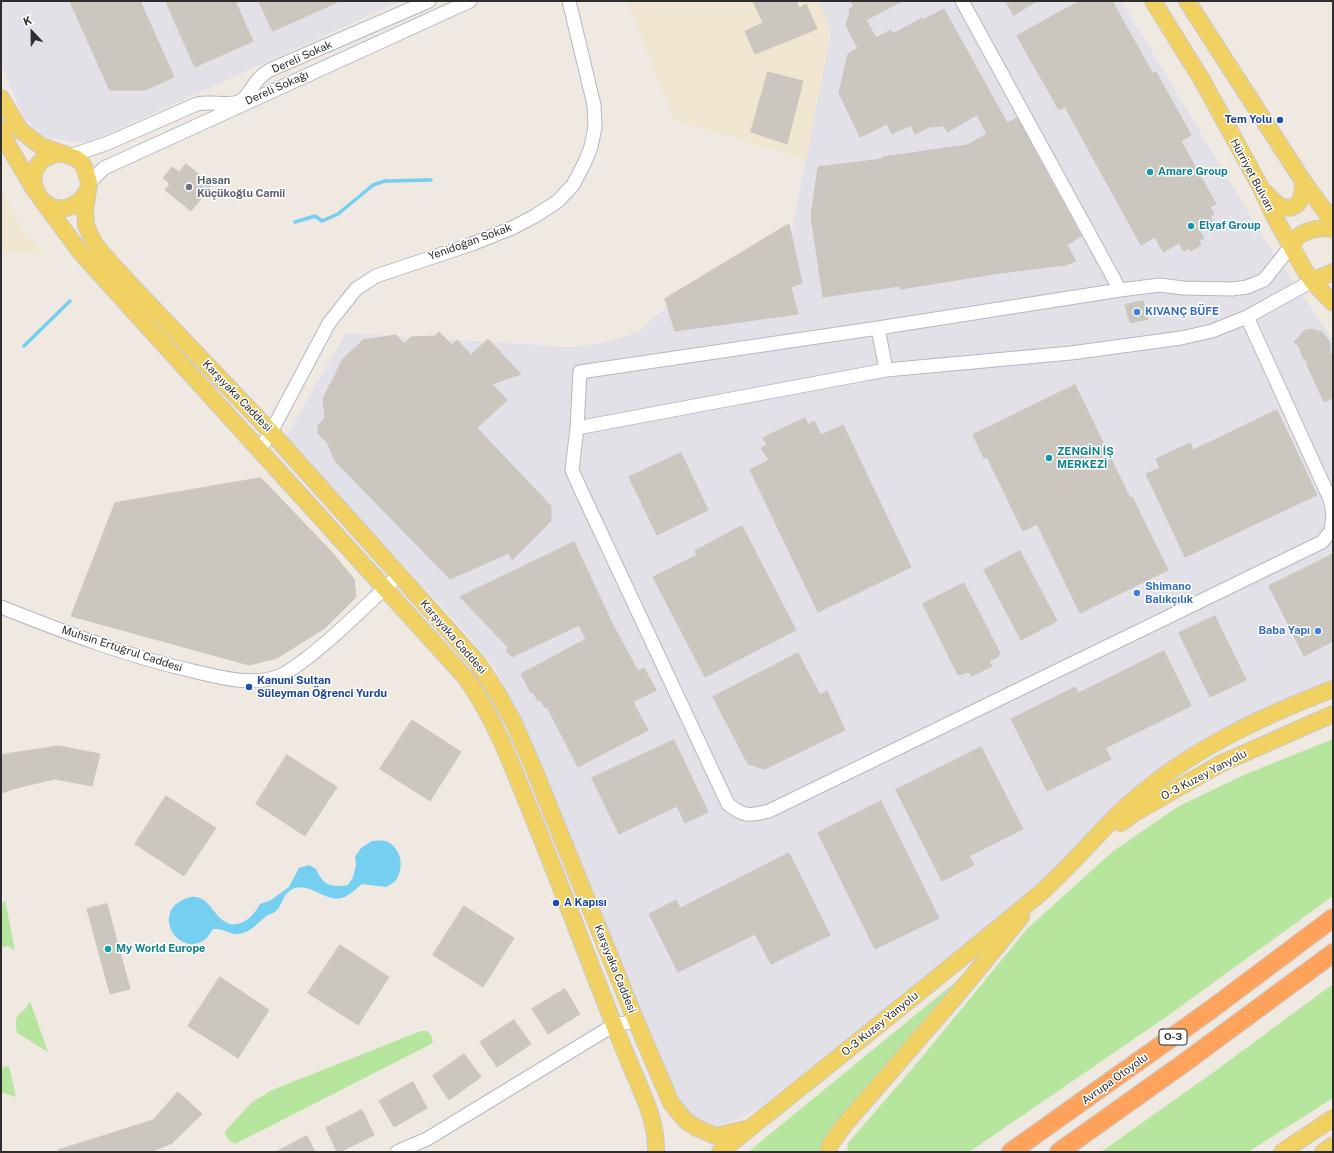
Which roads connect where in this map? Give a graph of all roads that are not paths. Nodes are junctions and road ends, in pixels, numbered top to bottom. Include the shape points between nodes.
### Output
1 (429, 1) edge
2 (470, 1) edge
3 (569, 1) edge
4 (962, 1) edge
5 (1153, 1) edge
6 (1187, 1) edge
7 (1, 98) edge
8 (1, 129) edge
9 (66, 155) junction
10 (1303, 181) junction
11 (1260, 186) junction
12 (88, 188) junction
13 (40, 198) junction
14 (1333, 222) edge
15 (1333, 229) edge
16 (1291, 246) junction
17 (1333, 272) edge
18 (1312, 280) junction
19 (1120, 290) junction
20 (1333, 303) edge
21 (1247, 318) junction
22 (878, 328) junction
23 (886, 370) junction
24 (577, 428) junction
25 (271, 432) junction
26 (260, 449) junction
27 (399, 575) junction
28 (385, 588) junction
29 (1, 607) edge
30 (1333, 690) edge
31 (1333, 714) edge
32 (1083, 851) junction
33 (1039, 894) junction
34 (1333, 918) edge
35 (1333, 953) edge
36 (636, 1022) junction
37 (614, 1025) junction
38 (1333, 1118) edge
39 (750, 1128) junction
40 (1333, 1146) edge
41 (397, 1152) edge
42 (656, 1152) edge
43 (720, 1152) edge
44 (828, 1152) edge
45 (1012, 1152) edge
46 (1059, 1152) edge
47 (1282, 1152) edge
48 (1323, 1152) edge

1 - 9 street, Dereli Sokak via 272,69 262,76 240,101 198,104 108,143
2 - 12 street, Dereli Sokağı via 104,168
3 - 25 street, Yenidoğan Sokak via 594,105 595,127 591,147 573,185 558,201 512,228 376,276 356,289 329,323
4 - 19 street
5 - 11 main road, Hürriyet Bulvarı via 1202,80
6 - 10 main road
7 - 9 main road via 20,130 41,146
8 - 13 main road, Karşıyaka Caddesi
9 - 12 main road via 81,162 85,169
9 - 13 main road via 54,154 41,162 36,170 34,184
10 - 11 main road via 1299,203 1285,209
10 - 14 main road
11 - 16 main road, Hürriyet Bulvarı
12 - 13 main road via 81,200 72,207 52,207
12 - 25 main road, Karşıyaka Caddesi via 86,225 101,252
13 - 26 main road, Karşıyaka Caddesi via 81,253
15 - 16 main road via 1322,228 1299,235
16 - 18 main road, Hürriyet Bulvarı
16 - 19 street via 1264,280 1247,287 1183,288 1160,285
17 - 18 main road
18 - 20 main road, Hürriyet Bulvarı
18 - 21 street
19 - 22 street
21 - 23 street via 1212,331 1182,338 1071,353
21 - 24 street via 1330,499 1333,514 1331,530 1322,542 769,811 753,815 739,813 728,804 579,486 572,470
22 - 23 street
22 - 24 street via 580,372
23 - 24 street
25 - 26 street, Yenidoğan Sokak
25 - 27 main road, Karşıyaka Caddesi
26 - 28 main road, Karşıyaka Caddesi
27 - 28 street, Muhsin Ertuğrul Caddesi
27 - 36 main road, Karşıyaka Caddesi via 478,662 514,723
28 - 29 street, Muhsin Ertuğrul Caddesi via 321,648 293,669 277,677 260,680 224,678 160,663
28 - 37 main road, Karşıyaka Caddesi via 466,678 491,718 536,822
30 - 32 main road via 1268,716 1226,737 1169,771 1128,805
31 - 32 main road, O-3 Kuzey Yanyolu via 1220,764 1133,814
32 - 33 main road
33 - 39 main road, O-3 Kuzey Yanyolu
33 - 44 main road via 966,985 845,1124
34 - 45 highway, Avrupa Otoyolu / O-3 via 1209,1011
35 - 46 highway, O-3
36 - 37 street
36 - 39 main road, Karşıyaka Caddesi via 672,1102 686,1121 716,1136
37 - 41 street via 427,1139
37 - 42 main road, Karşıyaka Caddesi via 651,1116
38 - 47 main road
39 - 43 main road, O-3 Kuzey Yanyolu
40 - 48 main road

